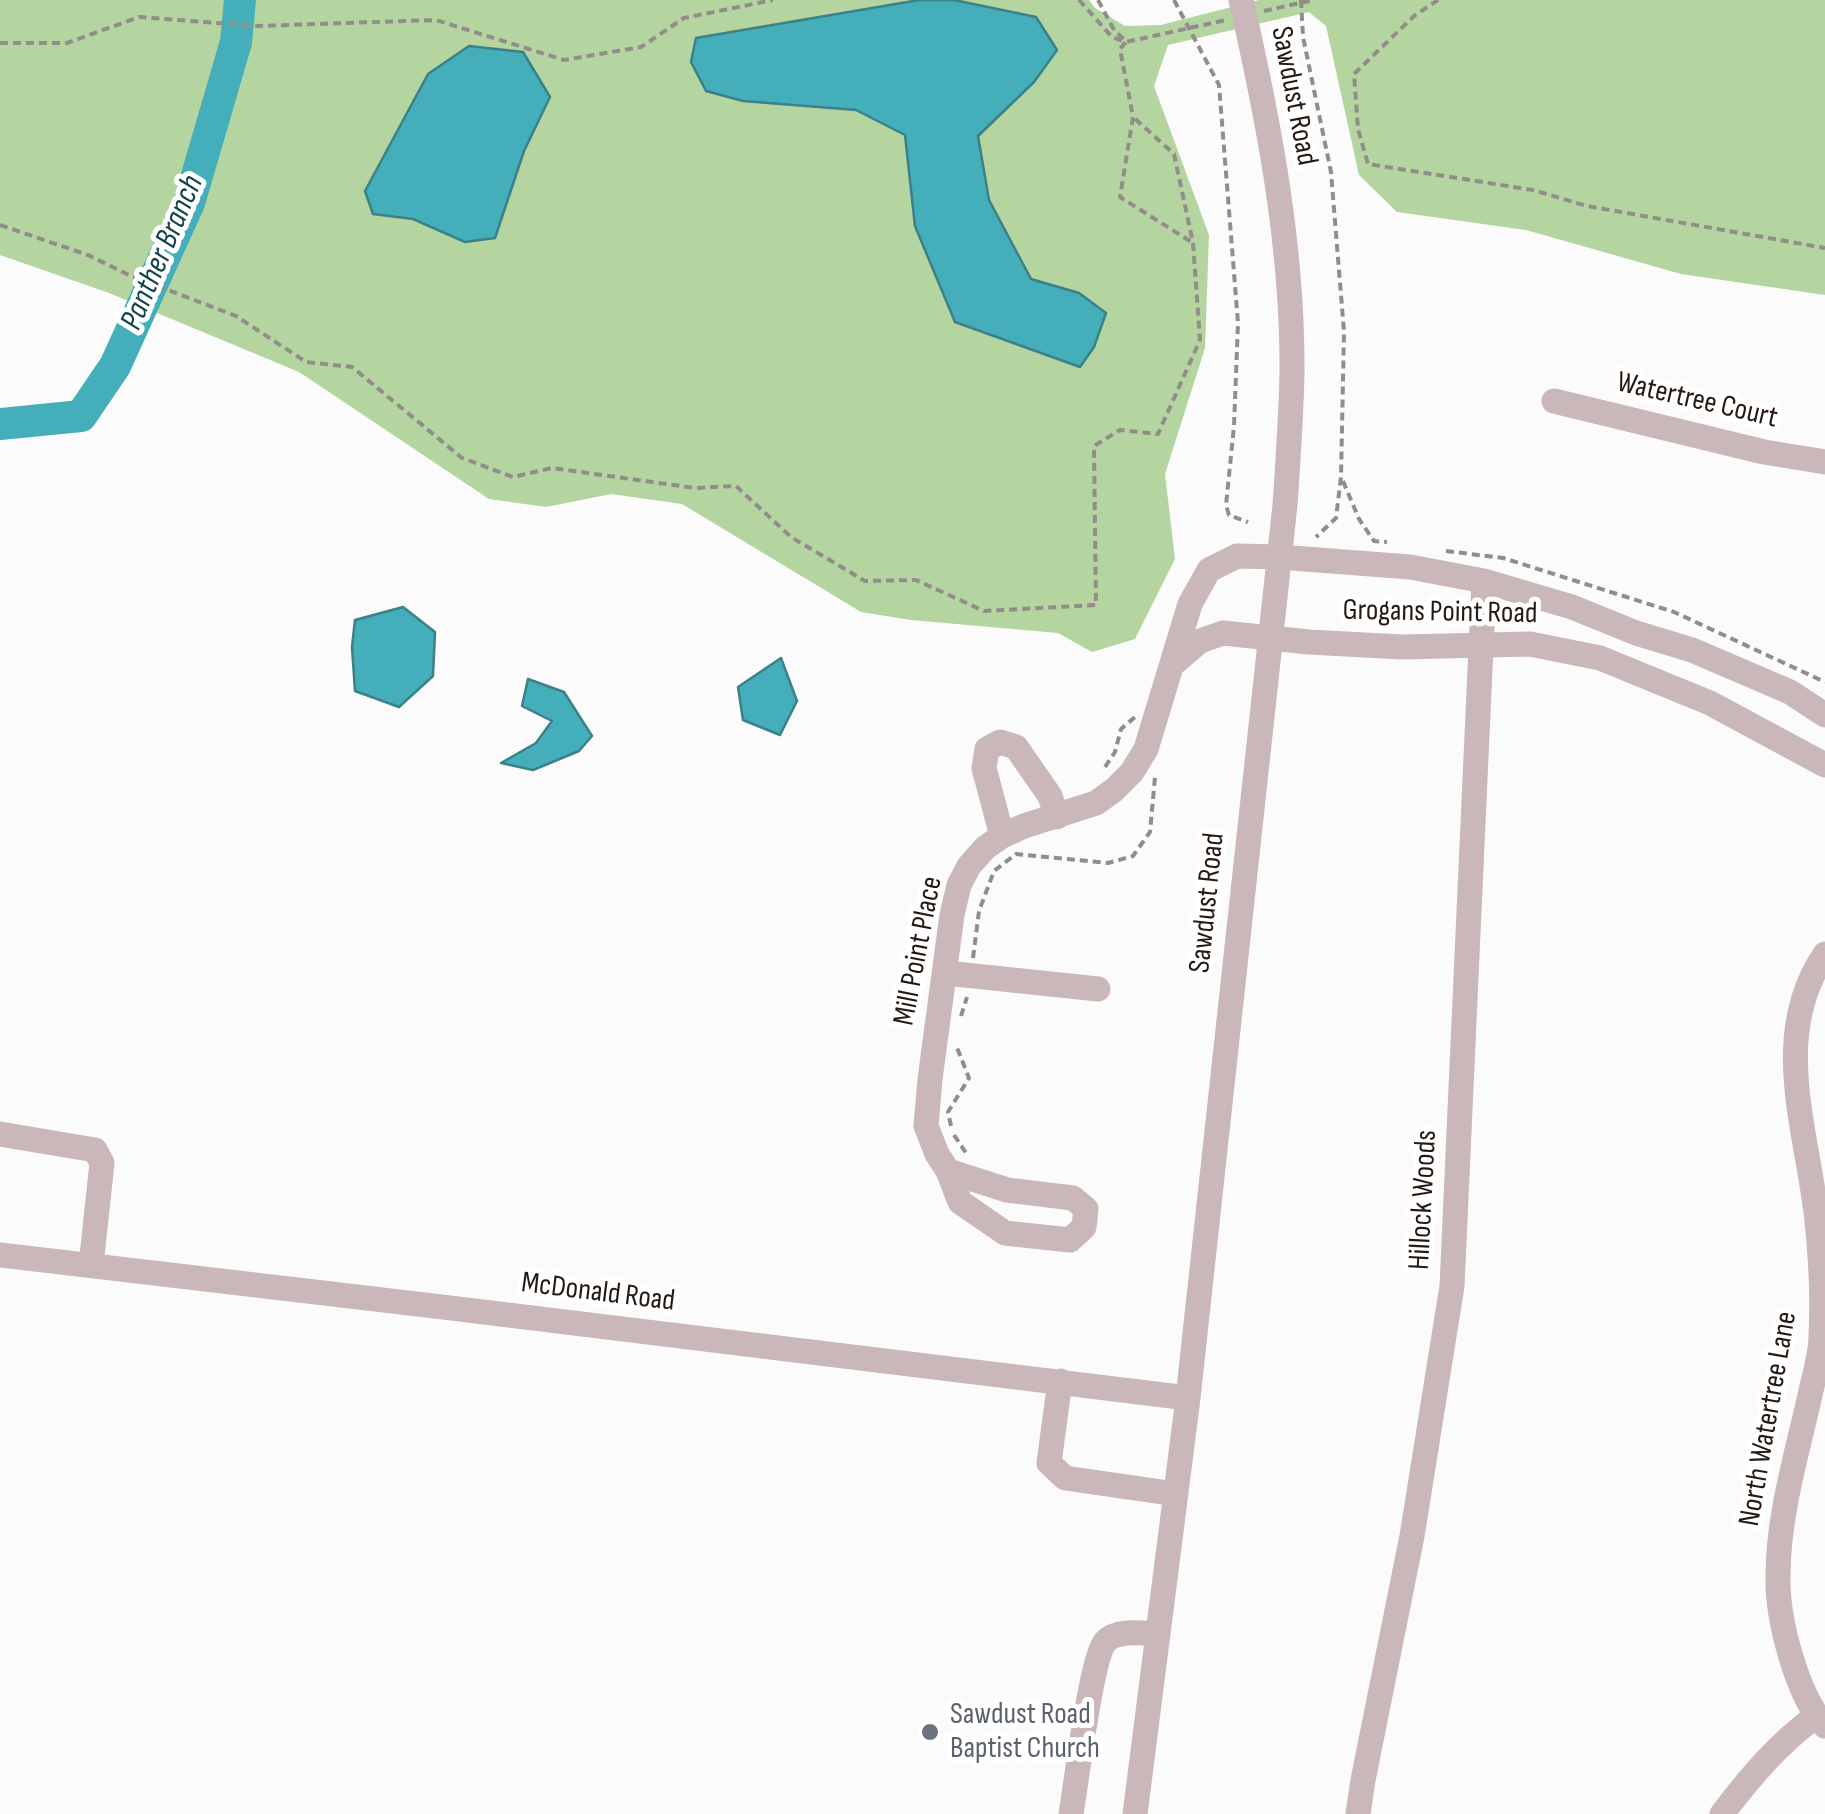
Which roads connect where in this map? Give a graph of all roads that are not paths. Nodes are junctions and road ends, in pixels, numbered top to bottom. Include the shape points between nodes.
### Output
1 (1242, 0) edge
2 (1554, 401) dead end
3 (1825, 462) edge
4 (1279, 557) junction
5 (1484, 581) junction
6 (1269, 638) junction
7 (1480, 644) junction
8 (1173, 664) junction
9 (1825, 715) edge
10 (1825, 765) edge
11 (1057, 817) junction
12 (1002, 836) junction
13 (1825, 954) edge
14 (958, 974) junction
15 (1098, 989) dead end
16 (0, 1134) edge
17 (958, 1164) junction
18 (0, 1254) edge
19 (91, 1266) junction
20 (1823, 1342) edge
21 (1060, 1381) junction
22 (1188, 1398) junction
23 (1176, 1494) junction
24 (1158, 1634) junction
25 (1821, 1721) edge
26 (1072, 1814) edge
27 (1135, 1814) edge
28 (1358, 1814) edge
29 (1722, 1814) edge

1 - 4 street, Sawdust Road via 1275,171 1290,324 1290,437
2 - 3 street, Watertree Court
4 - 5 street, Grogans Point Road via 1410,567
4 - 6 street, Sawdust Road
4 - 8 street, Mill Point Place via 1237,556 1208,570 1190,604
5 - 7 street, Hillock Woods
5 - 9 street, Grogans Point Road via 1692,650 1790,692
6 - 7 street, Grogans Point Road via 1402,647
6 - 8 street via 1224,633 1200,641
6 - 22 street, Sawdust Road
7 - 10 street, Grogans Point Road via 1530,644 1600,658 1710,702
7 - 28 street, Hillock Woods via 1452,1286
8 - 11 street, Mill Point Place via 1132,772 1096,803
11 - 12 street, Mill Point Place
11 - 12 street via 1016,747 1000,742 986,748 984,768
12 - 14 street, Mill Point Place via 968,866 959,885 952,916
13 - 20 street, North Watertree Lane via 1802,998 1794,1067 1817,1220
14 - 15 street
14 - 17 street, Mill Point Place via 930,1079 926,1126 937,1154
16 - 19 street via 95,1150 102,1163
17 - 17 street, Mill Point Place via 960,1202 1005,1233 1070,1240 1084,1227 1086,1210 1073,1198 1006,1190
18 - 19 street, McDonald Road
19 - 21 street, McDonald Road
20 - 25 street, North Watertree Lane via 1778,1575 1792,1662
21 - 22 street, McDonald Road
21 - 23 street via 1049,1463 1064,1478
22 - 23 street, Sawdust Road
23 - 24 street, Sawdust Road
24 - 26 street via 1117,1635 1105,1642
24 - 27 street, Sawdust Road
25 - 29 street via 1787,1738

